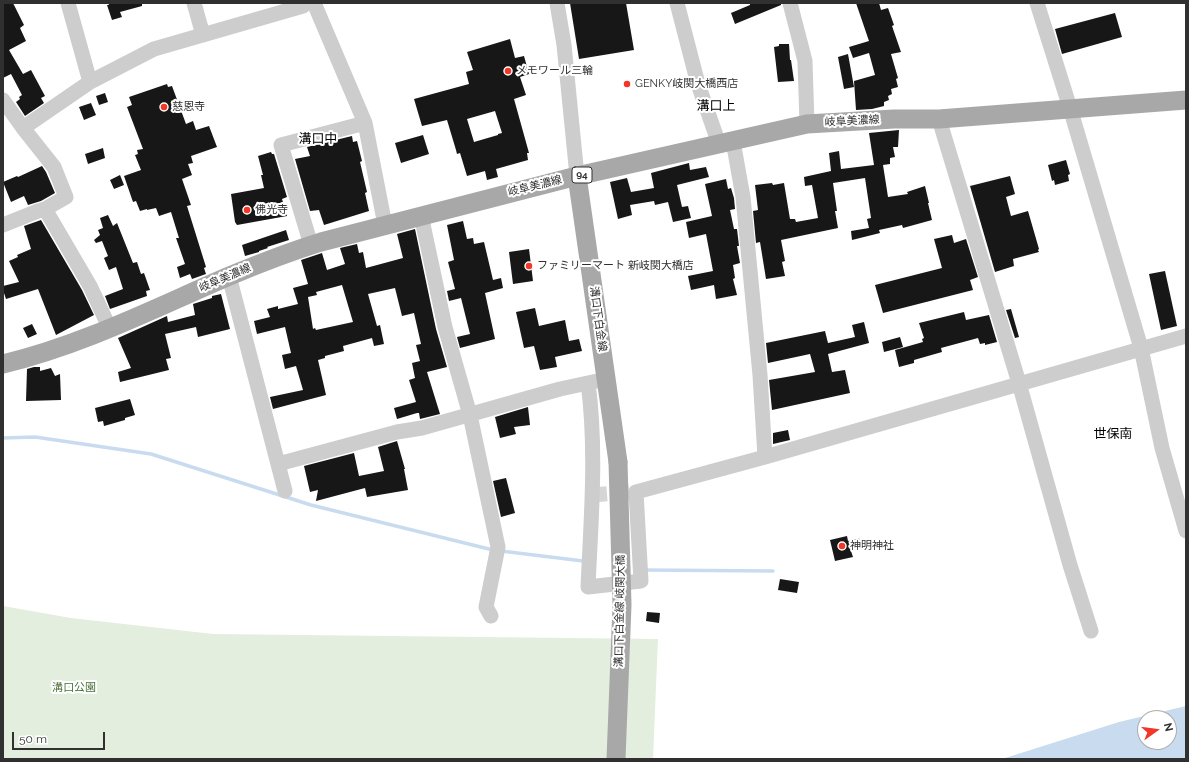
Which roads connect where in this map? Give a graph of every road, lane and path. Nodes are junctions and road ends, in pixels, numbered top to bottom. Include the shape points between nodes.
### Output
1 (68, 3) edge
2 (194, 3) edge
3 (306, 3) edge
4 (314, 3) edge
5 (557, 3) edge
6 (677, 3) edge
7 (790, 3) edge
8 (1037, 3) edge
9 (203, 35) junction
10 (90, 82) junction
11 (3, 100) edge
12 (1186, 100) edge
13 (1070, 108) junction
14 (939, 119) junction
15 (365, 122) junction
16 (807, 124) junction
17 (23, 128) junction
18 (726, 143) junction
19 (577, 176) junction
20 (46, 209) junction
21 (421, 215) junction
22 (385, 224) junction
23 (3, 225) edge
24 (310, 245) junction
25 (228, 276) junction
26 (110, 329) junction
27 (1186, 336) edge
28 (1141, 348) junction
29 (3, 364) edge
30 (597, 381) junction
31 (1019, 383) junction
32 (470, 415) junction
33 (765, 457) junction
34 (618, 462) joint
35 (278, 464) junction
36 (285, 491) dead end
37 (1186, 530) edge
38 (491, 616) dead end
39 (1091, 631) dead end
40 (616, 759) edge

1 - 10 street
2 - 9 street
3 - 9 street
4 - 15 street
5 - 19 street via 564,45
6 - 18 street via 698,84
7 - 16 street via 805,61
8 - 13 street
9 - 10 street via 154,49
10 - 17 street
11 - 17 street
12 - 13 main road, 岐阜美濃線 / 94
13 - 14 main road, 岐阜美濃線 / 94
13 - 28 street
14 - 16 main road, 岐阜美濃線 / 94
14 - 31 street
15 - 22 street
15 - 24 street via 281,145
16 - 18 main road, 岐阜美濃線 / 94
17 - 20 street via 54,167 66,197
18 - 19 main road, 岐阜美濃線 / 94
18 - 33 street via 743,197
19 - 21 main road, 岐阜美濃線 / 94
19 - 30 main road, 溝口下白金線
20 - 23 street
20 - 26 street via 90,286
21 - 22 main road, 岐阜美濃線 / 94
21 - 32 street via 445,327
22 - 24 main road, 岐阜美濃線 / 94
24 - 25 main road, 岐阜美濃線 / 94
25 - 26 main road, 岐阜美濃線 / 94
25 - 35 street
26 - 29 main road, 岐阜美濃線 / 94 via 55,350
27 - 28 street
28 - 31 street
28 - 37 street via 1162,448
30 - 32 street
30 - 33 street via 591,408 592,494 588,587 641,581 636,492
30 - 34 main road, 溝口下白金線
31 - 33 street
31 - 39 street
32 - 35 street
32 - 38 street via 498,551 486,607
34 - 40 main road, 溝口下白金線 岐関大橋, bridge via 622,605
35 - 36 street

